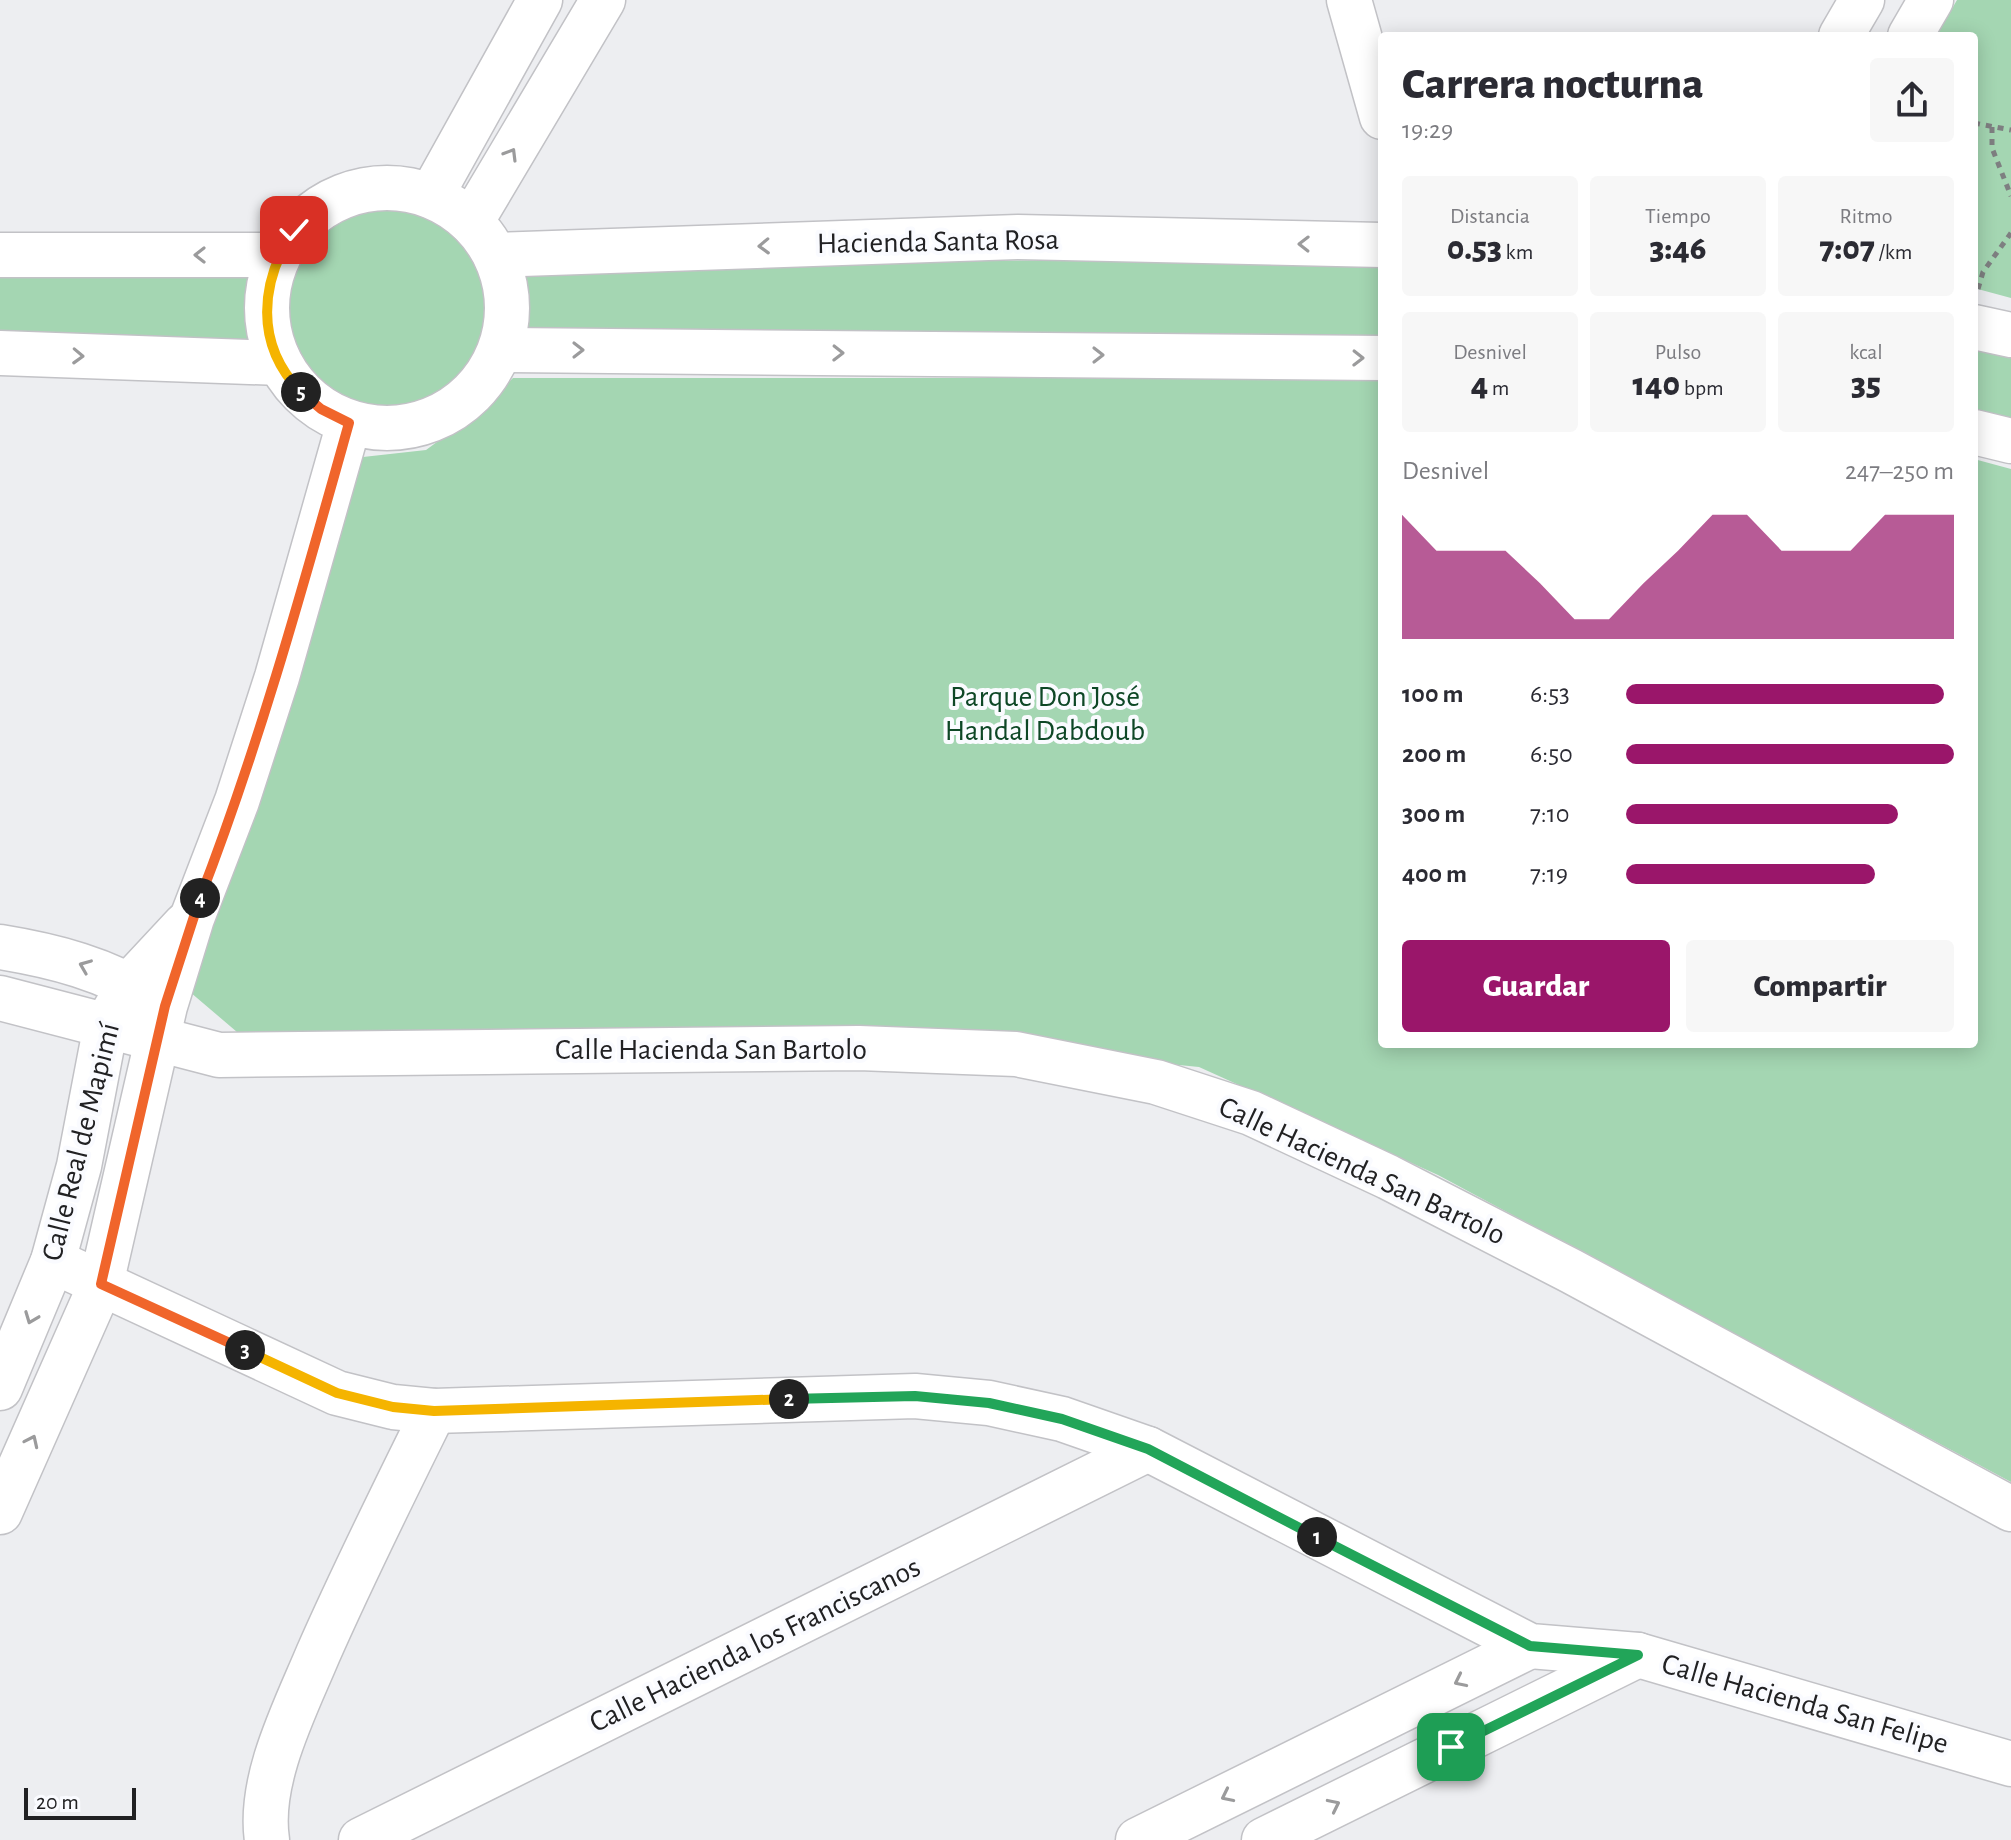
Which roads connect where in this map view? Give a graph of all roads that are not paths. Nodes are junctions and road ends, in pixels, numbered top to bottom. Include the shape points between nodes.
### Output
1 (540, 0) edge
2 (603, 0) edge
3 (1349, 0) edge
4 (1862, 0) edge
5 (1931, 0) edge
6 (1843, 32) edge
7 (1912, 32) edge
8 (1378, 103) edge
9 (431, 196) junction
10 (483, 238) junction
11 (1378, 245) edge
12 (0, 255) edge
13 (278, 255) junction
14 (1978, 312) edge
15 (2011, 335) edge
16 (500, 350) junction
17 (0, 353) edge
18 (1378, 358) edge
19 (280, 363) junction
20 (349, 423) junction
21 (1978, 433) edge
22 (2011, 441) edge
23 (0, 947) edge
24 (0, 998) edge
25 (151, 1010) junction
26 (106, 1025) junction
27 (53, 1261) junction
28 (101, 1284) junction
29 (0, 1388) edge
30 (434, 1411) junction
31 (1148, 1449) junction
32 (2011, 1509) edge
33 (0, 1512) edge
34 (1530, 1646) junction
35 (1638, 1655) junction
36 (2011, 1764) edge
37 (267, 1840) edge
38 (361, 1840) edge
39 (1138, 1840) edge
40 (1264, 1840) edge

1 - 9 street
10 -> 2 street
3 - 8 street
4 - 6 street
5 - 7 street
9 - 10 street
9 - 13 street via 402,188 343,195 316,209
11 -> 10 street, Hacienda Santa Rosa via 1018,237
10 - 16 street via 505,285 507,318
13 -> 12 street
13 - 19 street via 267,290 267,328
14 - 15 street
16 -> 18 street
16 - 20 street via 486,377 439,417 410,427 379,429
17 -> 19 street
19 - 20 street via 297,389
20 - 25 street, Calle Real de Mapimí via 237,801
21 - 22 street
25 -> 23 street via 72,961
24 - 26 street
25 - 26 street, Calle Real de Mapimí
25 - 28 street, Calle Real de Mapimí
25 - 32 street, Calle Hacienda San Bartolo via 219,1055 859,1048 1016,1054 1156,1082 1251,1113 1388,1177
26 - 27 street, Calle Real de Mapimí via 79,1166
27 - 28 street, Calle Hacienda San Felipe
27 -> 29 street, Calle Real de Mapimí
28 - 30 street, Calle Hacienda San Felipe via 337,1393
33 -> 28 street, Calle Real de Mapimí
30 - 31 street, Calle Hacienda San Felipe via 915,1396 989,1403 1062,1419
30 - 37 street via 352,1577 283,1736 263,1818
31 - 34 street, Calle Hacienda San Felipe
31 - 38 street, Calle Hacienda los Franciscanos
34 - 35 street, Calle Hacienda San Felipe
34 -> 39 street
35 - 36 street, Calle Hacienda San Felipe
40 -> 35 street

